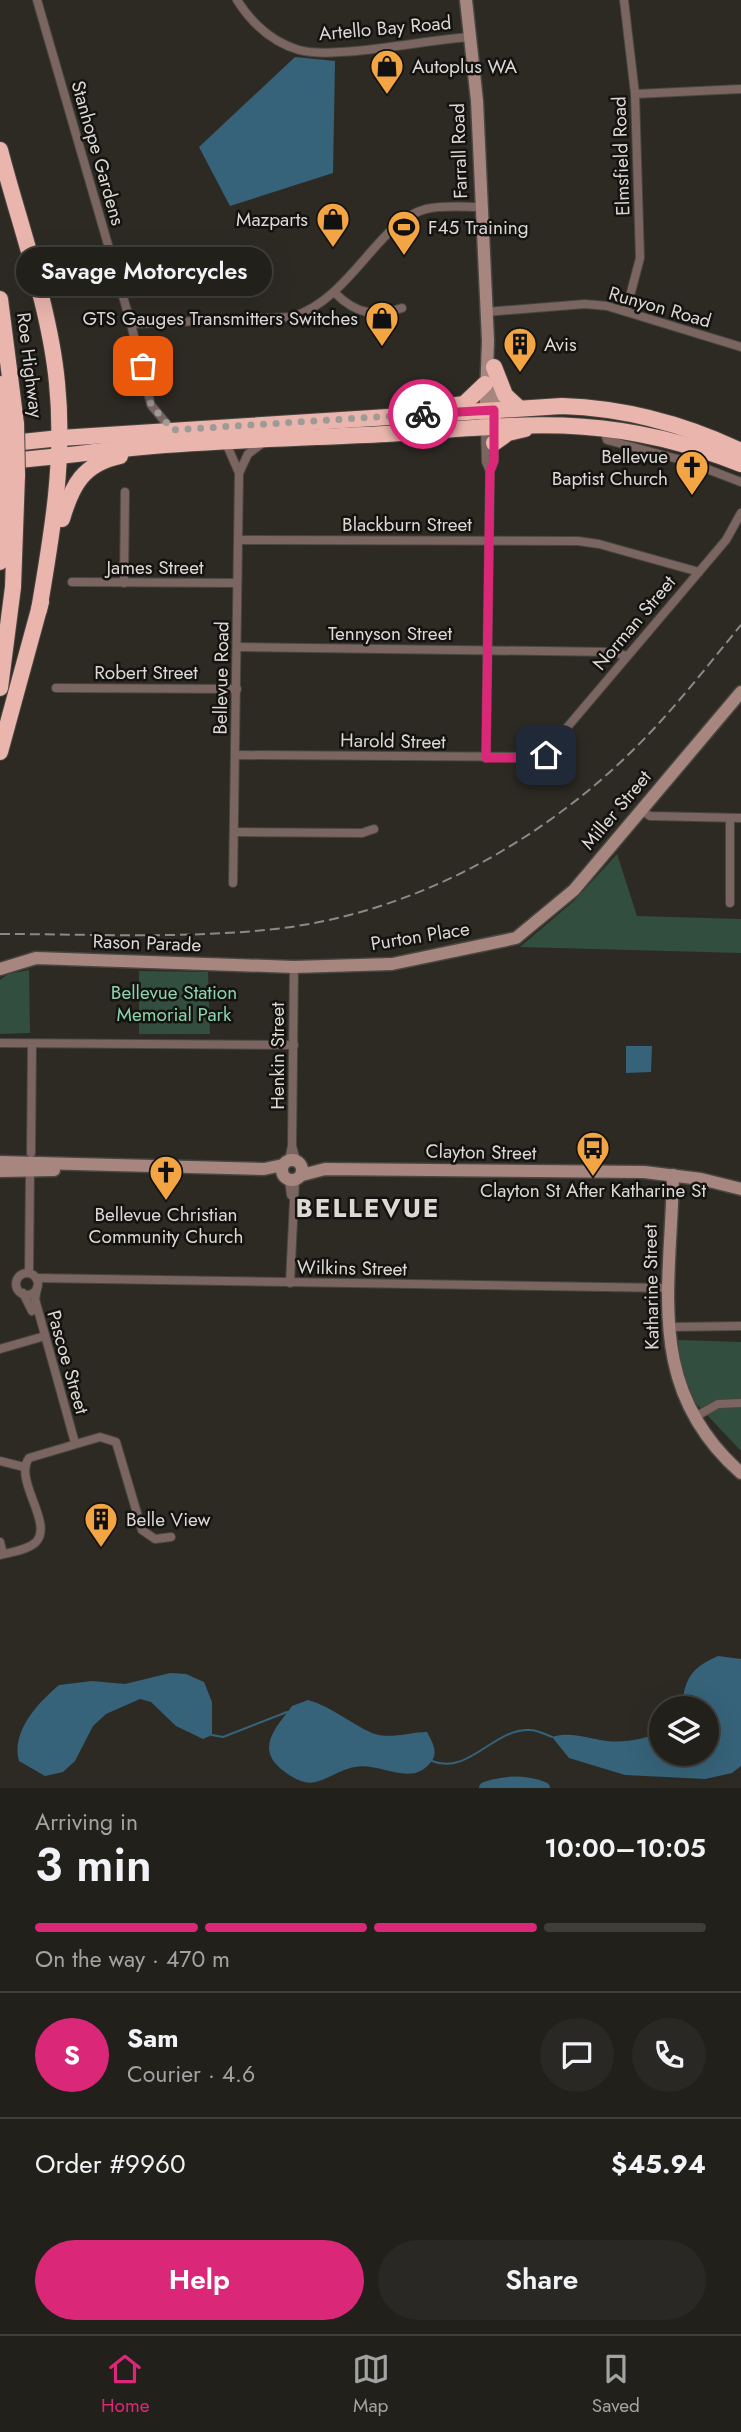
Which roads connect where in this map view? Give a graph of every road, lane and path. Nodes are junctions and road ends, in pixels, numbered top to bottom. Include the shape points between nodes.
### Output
1 (37, 0) edge
2 (237, 0) edge
3 (466, 0) edge
4 (624, 0) edge
5 (471, 37) junction
6 (741, 89) edge
7 (635, 94) junction
8 (0, 150) edge
9 (481, 207) junction
10 (335, 293) junction
11 (0, 299) edge
12 (402, 308) dead end
13 (626, 311) junction
14 (486, 312) junction
15 (131, 324) junction
16 (488, 343) junction
17 (741, 347) edge
18 (494, 367) junction
19 (57, 382) junction
20 (0, 384) edge
21 (485, 384) junction
22 (519, 408) junction
23 (417, 414) junction
24 (646, 416) junction
25 (490, 417) junction
26 (9, 422) junction
27 (537, 424) junction
28 (173, 430) junction
29 (92, 436) junction
30 (268, 440) junction
31 (494, 443) junction
32 (0, 445) edge
33 (662, 445) junction
34 (60, 446) junction
35 (145, 446) junction
36 (230, 450) junction
37 (741, 451) edge
38 (741, 464) edge
39 (7, 470) edge
40 (490, 471) junction
41 (239, 473) junction
42 (741, 482) edge
43 (125, 492) dead end
44 (741, 513) edge
45 (238, 540) junction
46 (491, 540) junction
47 (0, 562) edge
48 (699, 572) junction
49 (72, 582) dead end
50 (124, 583) junction
51 (237, 583) junction
52 (39, 610) junction
53 (237, 647) junction
54 (489, 649) junction
55 (627, 656) junction
56 (0, 688) edge
57 (56, 688) dead end
58 (237, 689) junction
59 (741, 692) edge
60 (0, 752) edge
61 (548, 752) joint
62 (235, 755) junction
63 (486, 758) junction
64 (641, 810) junction
65 (730, 818) junction
66 (741, 818) edge
67 (374, 829) dead end
68 (234, 832) junction
69 (233, 883) dead end
70 (730, 903) dead end
71 (510, 940) joint
72 (294, 967) junction
73 (0, 970) edge
74 (0, 1043) edge
75 (32, 1044) junction
76 (294, 1045) junction
77 (0, 1163) edge
78 (29, 1164) junction
79 (292, 1170) junction
80 (0, 1171) edge
81 (670, 1177) junction
82 (741, 1189) edge
83 (31, 1275) junction
84 (290, 1283) junction
85 (668, 1288) junction
86 (37, 1289) junction
87 (23, 1293) junction
88 (741, 1326) edge
89 (668, 1327) junction
90 (42, 1337) junction
91 (0, 1349) edge
92 (741, 1403) edge
93 (695, 1417) junction
94 (73, 1444) junction
95 (0, 1461) edge
96 (24, 1467) junction
97 (741, 1473) edge
98 (171, 1537) dead end
99 (0, 1542) edge
100 (2, 1555) edge

1 - 15 street, Stanhope Gardens
2 - 5 street, Artello Bay Road via 271,37 299,50 328,52
3 - 5 main road, Farrall Road
4 - 7 street, Elmsfield Road
5 - 9 main road, Farrall Road
6 - 7 street
7 - 13 street, Elmsfield Road via 640,258
8 - 19 highway
9 - 10 street via 425,210 403,219
9 - 14 main road, Farrall Road
10 - 12 street via 361,312 388,313
10 - 15 street via 321,305 292,317
11 - 26 highway, Roe Highway
13 - 14 street, Runyon Road via 585,304
13 - 17 street, Runyon Road
14 - 16 main road, Farrall Road
15 - 28 street, Stanhope Gardens via 151,405
16 - 18 main road, Farrall Road
16 - 21 main road, Farrall Road
18 - 22 highway via 505,395
18 - 25 main road, Farrall Road
19 - 29 highway via 71,423
19 - 34 highway
20 - 26 highway, Roe Highway
21 - 23 highway via 464,404
21 - 25 main road, Farrall Road
22 - 24 highway via 578,407
22 - 25 highway
23 - 25 highway
23 - 28 highway
24 - 33 street via 663,432
24 - 37 highway via 708,435
25 - 27 highway
25 - 30 highway
25 - 31 street
25 - 40 street via 486,462
26 - 39 highway, Roe Highway, bridge
27 - 31 highway
27 - 33 highway via 604,426
28 - 29 highway
29 - 34 highway
30 - 36 highway
30 - 41 street via 248,454
31 - 40 street
32 - 34 highway
33 - 38 highway
33 - 42 street
34 - 35 highway
34 - 39 highway
34 - 52 highway via 55,516
35 - 36 highway
35 - 52 highway via 92,466 76,481
36 - 41 street, Bellevue Road
39 - 47 highway, Roe Highway
39 - 56 highway, Roe Highway via 13,587
40 - 46 street
41 - 45 street, Bellevue Road
43 - 50 street
44 - 48 street, Norman Street via 732,533
45 - 46 street, Blackburn Street
45 - 51 street, Bellevue Road
46 - 48 street, Blackburn Street via 599,544
46 - 54 street
48 - 55 street, Norman Street
49 - 50 street, James Street
50 - 51 street, James Street
51 - 53 street, Bellevue Road
52 - 60 highway
53 - 54 street, Tennyson Street
53 - 58 street, Bellevue Road
54 - 55 street, Tennyson Street
54 - 63 street
55 - 61 street, Norman Street
57 - 58 street, Robert Street
58 - 62 street, Bellevue Road
59 - 64 main road, Miller Street
61 - 63 street, Harold Street via 540,758
62 - 63 street, Harold Street
62 - 68 street, Bellevue Road
64 - 65 street via 650,817
64 - 71 main road, Miller Street via 574,890
65 - 66 street
65 - 70 street
67 - 68 street via 362,833
68 - 69 street, Bellevue Road
71 - 72 main road, Purton Place via 392,964
72 - 73 main road, Rason Parade via 36,958
72 - 76 street, Henkin Street
74 - 75 street
75 - 76 street
75 - 78 street
76 - 79 street, Henkin Street
77 - 78 main road, Clayton Street
78 - 79 main road, Clayton Street
78 - 80 main road, Clayton Street
78 - 83 street
79 - 81 main road, Clayton Street
79 - 84 street, Henkin Street
81 - 82 main road, Clayton Street
81 - 85 main road, Katharine Street
83 - 84 street, Wilkins Street
83 - 86 street, Pascoe Street
83 - 87 street via 16,1283
84 - 85 street, Wilkins Street
85 - 89 main road, Katharine Street
86 - 87 street
86 - 90 street, Pascoe Street via 34,1300
87 - 90 street, Pascoe Street
88 - 89 street
89 - 93 main road, Katharine Street via 676,1373
90 - 91 street
90 - 94 street, Pascoe Street
92 - 93 street via 718,1404
93 - 97 main road, Katharine Street via 712,1445
94 - 96 street via 34,1455
94 - 98 street via 100,1437 117,1442 142,1530 155,1539
95 - 96 street
96 - 100 street via 40,1532 35,1544
99 - 100 street

